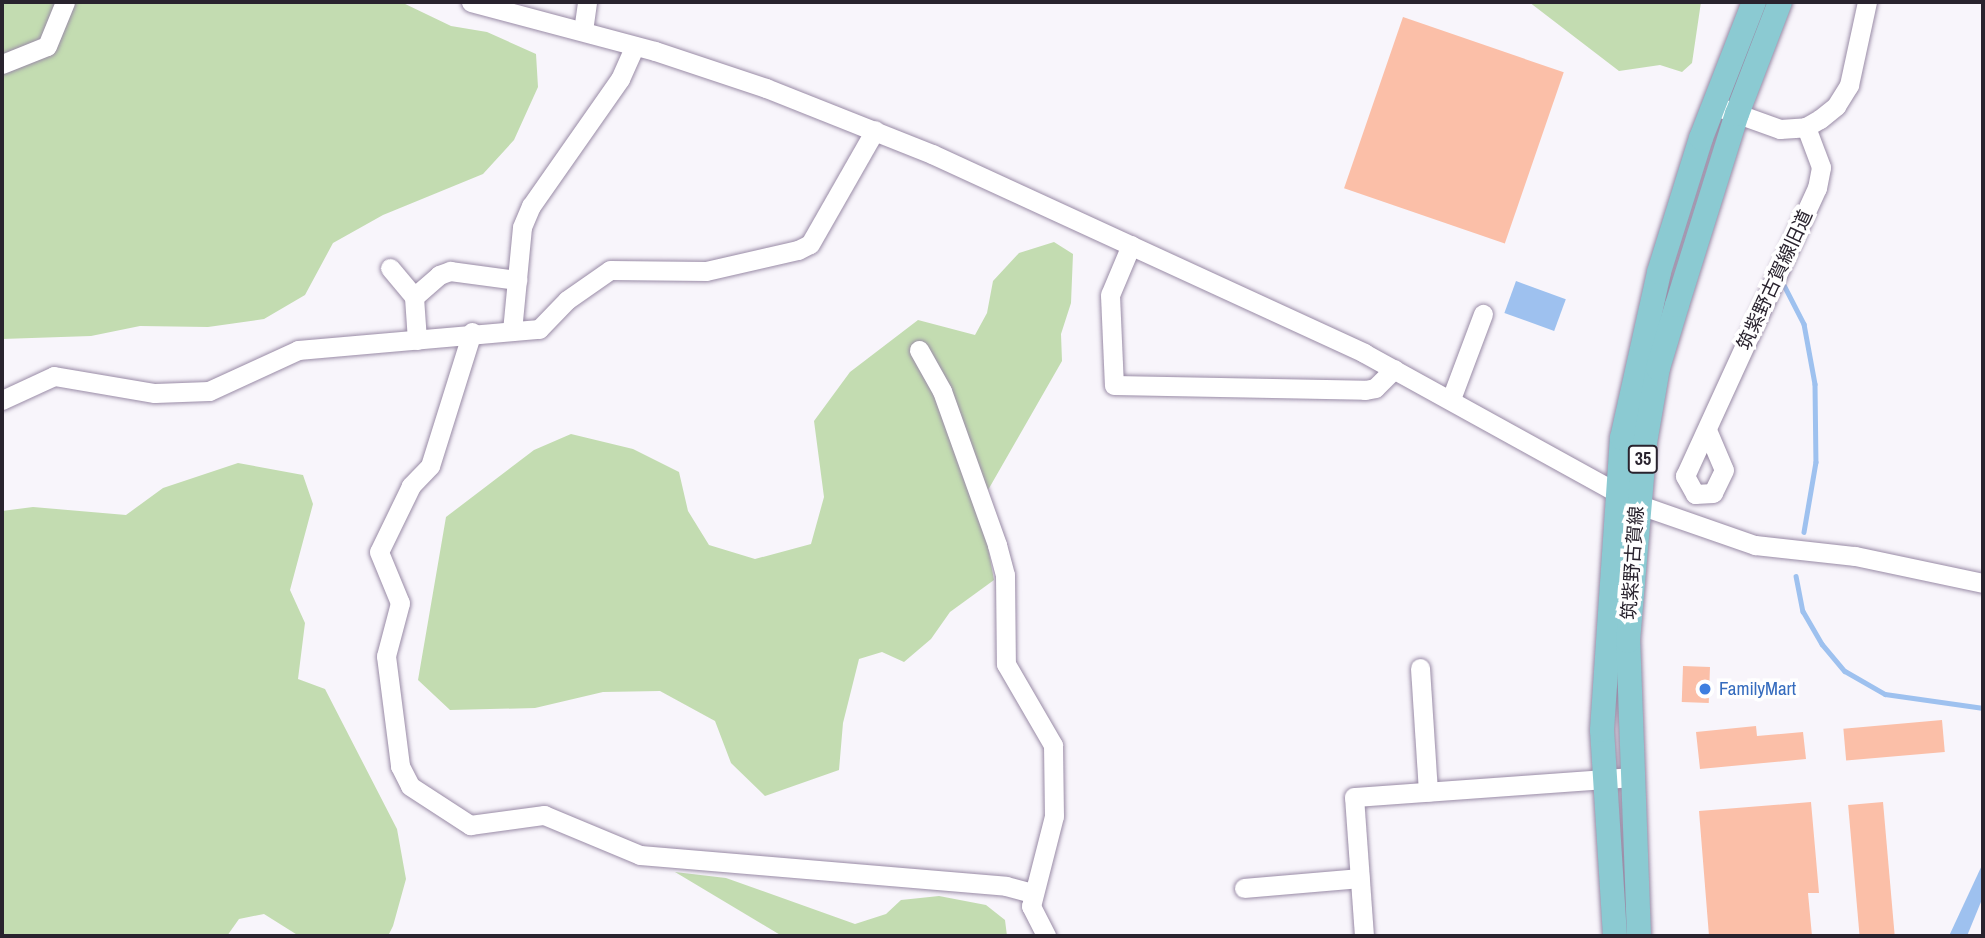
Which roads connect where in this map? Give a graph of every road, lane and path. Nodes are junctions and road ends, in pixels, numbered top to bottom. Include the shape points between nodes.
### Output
1 (65, 2) edge
2 (471, 2) edge
3 (587, 2) edge
4 (1755, 2) edge
5 (1780, 2) edge
6 (1867, 2) edge
7 (583, 31) junction
8 (635, 46) junction
9 (2, 64) edge
10 (1713, 105) junction
11 (1737, 114) junction
12 (1806, 127) junction
13 (875, 130) junction
14 (1130, 245) junction
15 (390, 268) dead end
16 (517, 280) junction
17 (414, 297) junction
18 (1483, 314) dead end
19 (512, 331) junction
20 (472, 332) junction
21 (417, 340) junction
22 (919, 350) dead end
23 (1394, 369) junction
24 (1451, 398) junction
25 (2, 400) edge
26 (1707, 430) dead end
27 (1626, 499) junction
28 (1983, 583) edge
29 (1420, 668) dead end
30 (1603, 777) junction
31 (1630, 777) junction
32 (1428, 792) junction
33 (1360, 878) junction
34 (1244, 888) dead end
35 (1032, 893) junction
36 (1046, 936) edge
37 (1364, 936) edge
38 (1615, 936) edge
39 (1639, 936) edge

1 - 9 street via 47,46
2 - 7 street
3 - 7 street
4 - 10 main road, 筑紫野古賀線 / 35
5 - 11 main road, 筑紫野古賀線 / 35
6 - 12 street via 1849,85 1836,106
7 - 8 street
8 - 13 street via 766,88
8 - 16 street via 620,79 531,206 522,227
10 - 11 street
10 - 27 main road, 筑紫野古賀線 / 35 via 1636,358
11 - 12 street via 1780,129
11 - 27 main road, 筑紫野古賀線 / 35 via 1658,368
12 - 26 street, 筑紫野古賀線旧道 via 1821,167 1817,188
13 - 14 street
13 - 19 street via 810,244 706,271 610,270 567,300 539,328
14 - 23 street
14 - 23 street via 1110,295 1114,385 1365,390 1375,388
15 - 17 street
16 - 17 street via 450,271
16 - 19 street
17 - 21 street
18 - 24 street
19 - 20 street
20 - 21 street
20 - 35 street via 430,466 411,486 379,552 380,565 400,603 386,656 400,766 410,786 470,825 544,814 640,855 1006,886
21 - 25 street via 298,350 209,390 155,393 54,376
22 - 35 street via 942,391 997,544 1005,575 1006,664 1053,745 1054,816
23 - 24 street
24 - 27 street
27 - 28 street via 1755,545 1855,556
27 - 30 main road, 筑紫野古賀線 / 35
27 - 31 main road, 筑紫野古賀線 / 35
29 - 32 street
30 - 31 street
30 - 32 street
30 - 38 main road, 筑紫野古賀線 / 35
31 - 39 main road, 筑紫野古賀線 / 35
32 - 33 street via 1353,797
33 - 34 street
33 - 37 street
35 - 36 street via 1033,915

